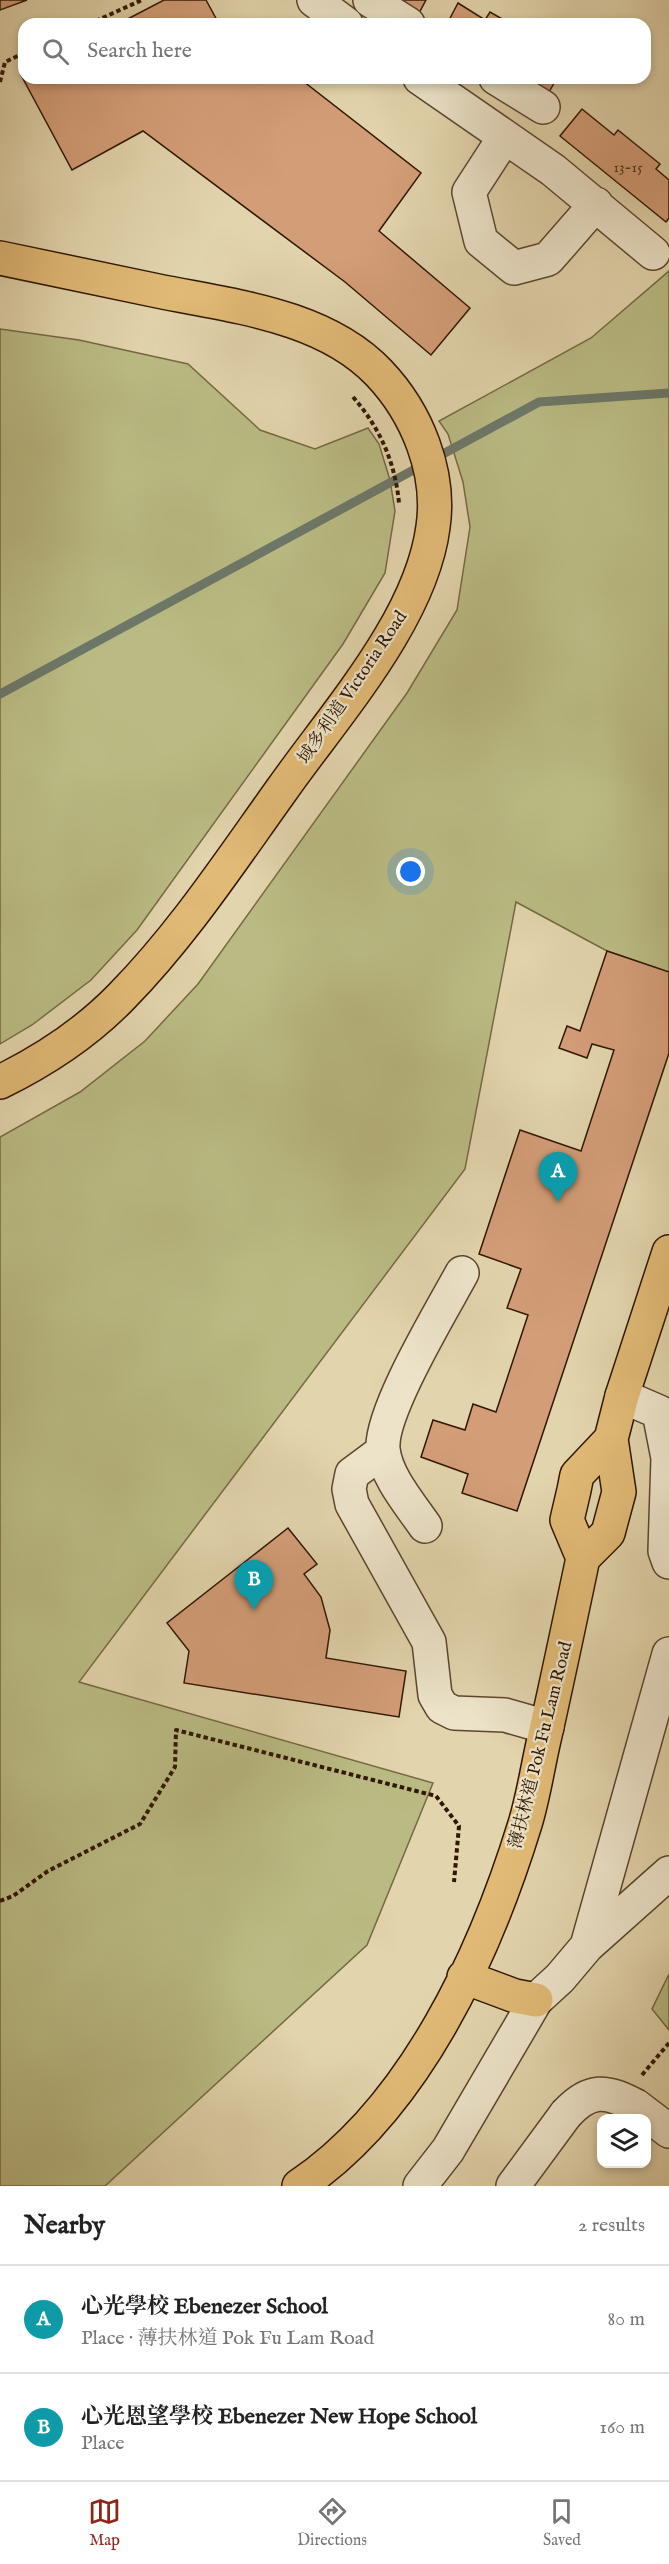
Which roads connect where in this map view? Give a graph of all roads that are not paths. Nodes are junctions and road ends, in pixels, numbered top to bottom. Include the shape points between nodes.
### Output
1 (314, 0) edge
2 (370, 0) edge
3 (338, 18) edge
4 (398, 18) edge
5 (428, 84) edge
6 (506, 84) edge
7 (543, 107) dead end
8 (504, 138) junction
9 (596, 204) junction
10 (654, 253) dead end
11 (0, 258) edge
12 (0, 1083) edge
13 (669, 1252) edge
14 (462, 1273) dead end
15 (622, 1396) junction
16 (611, 1439) junction
17 (383, 1451) junction
18 (425, 1526) dead end
19 (583, 1558) junction
20 (669, 1562) edge
21 (669, 1654) edge
22 (547, 1727) junction
23 (669, 1873) edge
24 (587, 1946) junction
25 (464, 1977) junction
26 (536, 2000) junction
27 (669, 2131) edge
28 (298, 2186) edge
29 (420, 2186) edge
30 (513, 2186) edge

1 - 3 street
2 - 4 street
5 - 8 street
6 - 7 street
8 - 9 street
8 - 9 street via 469,192 481,241 514,268 548,260
9 - 10 street
11 - 12 main road, 域多利道 Victoria Road via 262,312 316,331 362,356 398,396 424,447 435,500 433,527 417,586 376,658 175,935 100,1017 45,1058
13 - 15 main road
14 - 17 street via 393,1406 384,1430
15 - 16 main road
15 - 20 street via 659,1412 668,1458 665,1551
16 - 19 main road via 619,1492 609,1533
16 - 19 main road via 577,1475 567,1520
17 - 18 street via 393,1478
17 - 22 street via 352,1474 352,1504 429,1642 435,1695 442,1707 454,1713 505,1715
19 - 22 main road, 薄扶林道 Pok Fu Lam Road
21 - 24 street
22 - 25 main road, 薄扶林道 Pok Fu Lam Road via 526,1822 494,1912
23 - 24 street
24 - 26 street
25 - 26 main road
25 - 28 main road, 薄扶林道 Pok Fu Lam Road via 403,2083 363,2132 321,2171
26 - 29 street via 448,2150
27 - 30 street, bridge via 616,2095 600,2093 579,2099

